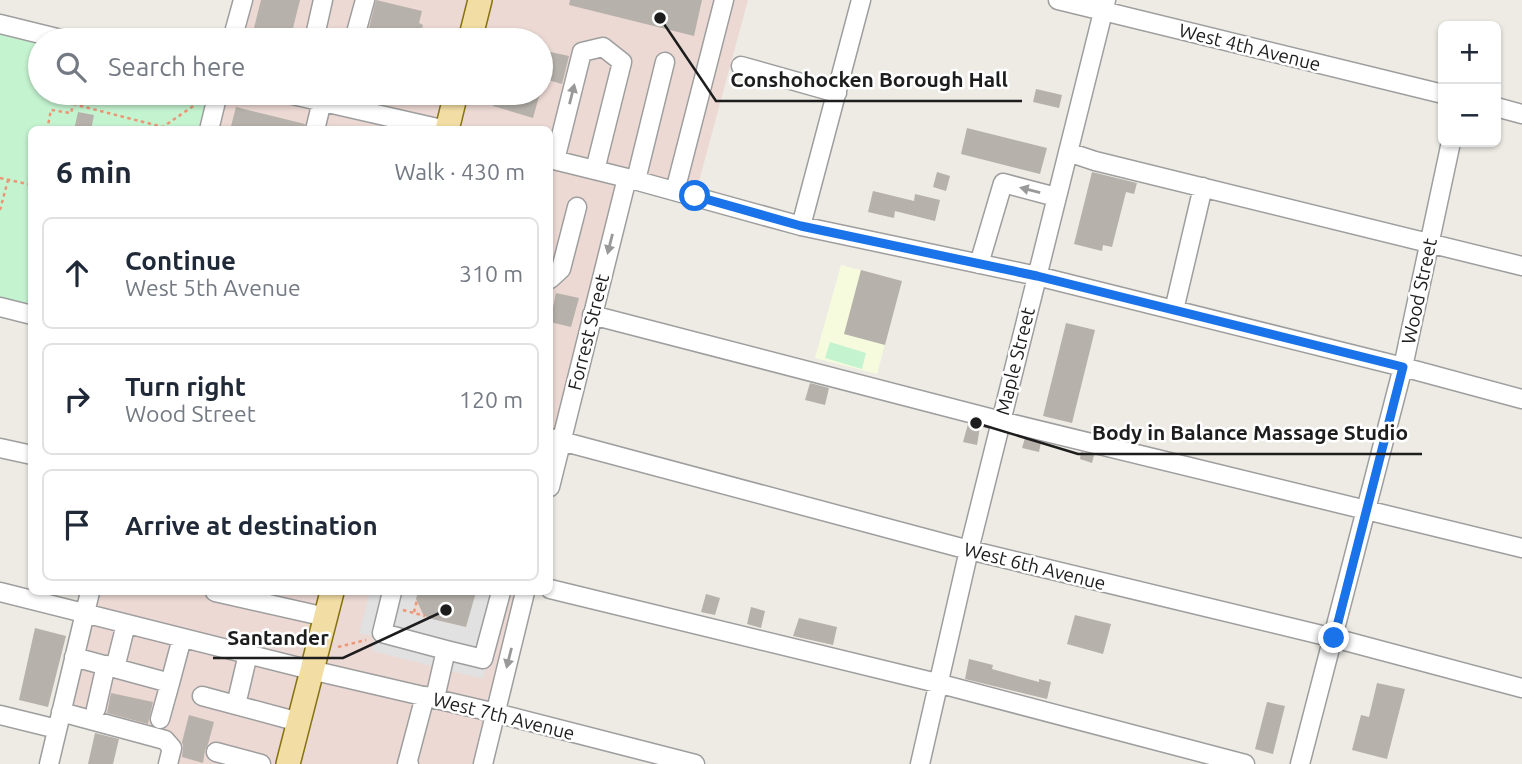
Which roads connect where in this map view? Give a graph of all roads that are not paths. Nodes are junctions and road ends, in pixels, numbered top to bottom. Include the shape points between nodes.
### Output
1 (243, 0) edge
2 (323, 0) edge
3 (365, 0) edge
4 (480, 0) edge
5 (724, 0) edge
6 (861, 0) edge
7 (1058, 0) edge
8 (1105, 5) edge
9 (0, 24) edge
10 (235, 28) edge
11 (317, 28) edge
12 (357, 28) edge
13 (473, 28) edge
14 (28, 31) edge
15 (665, 62) dead end
16 (741, 66) dead end
17 (837, 93) junction
18 (1438, 93) edge
19 (211, 105) edge
20 (330, 105) edge
21 (342, 105) edge
22 (453, 105) edge
23 (1501, 108) edge
24 (1522, 114) edge
25 (372, 121) edge
26 (209, 126) edge
27 (317, 126) edge
28 (413, 126) edge
29 (447, 126) edge
30 (1450, 147) edge
31 (1068, 152) junction
32 (553, 155) edge
33 (553, 159) edge
34 (595, 170) junction
35 (631, 179) junction
36 (1203, 187) junction
37 (675, 191) junction
38 (1056, 197) junction
39 (578, 207) dead end
40 (801, 226) junction
41 (1430, 242) junction
42 (558, 245) edge
43 (979, 264) junction
44 (1522, 266) edge
45 (553, 271) edge
46 (1037, 276) junction
47 (0, 307) edge
48 (1174, 310) junction
49 (28, 314) edge
50 (592, 314) junction
51 (1403, 367) junction
52 (1522, 399) edge
53 (1000, 421) junction
54 (555, 439) edge
55 (0, 447) edge
56 (28, 454) edge
57 (553, 458) edge
58 (1366, 510) junction
59 (1522, 548) edge
60 (969, 550) junction
61 (553, 590) edge
62 (0, 592) edge
63 (89, 595) edge
64 (228, 595) edge
65 (330, 595) edge
66 (391, 595) edge
67 (499, 595) edge
68 (524, 595) edge
69 (84, 614) junction
70 (326, 617) junction
71 (126, 624) junction
72 (182, 638) junction
73 (1334, 638) junction
74 (446, 650) junction
75 (248, 654) junction
76 (74, 657) junction
77 (111, 667) junction
78 (312, 670) junction
79 (170, 683) junction
80 (937, 683) junction
81 (1522, 688) edge
82 (202, 696) dead end
83 (430, 697) junction
84 (236, 705) junction
85 (96, 709) dead end
86 (496, 713) junction
87 (0, 715) edge
88 (160, 719) dead end
89 (59, 720) junction
90 (299, 722) junction
91 (216, 752) dead end
92 (49, 764) edge
93 (168, 764) edge
94 (261, 764) edge
95 (288, 764) edge
96 (409, 764) edge
97 (483, 764) edge
98 (695, 764) edge
99 (920, 764) edge
100 (1245, 764) edge
101 (1300, 764) edge

1 - 10 street
2 - 11 street
3 - 12 street
4 - 13 main road
5 - 37 street
6 - 17 street
7 - 8 street, West 4th Avenue
8 - 18 street, West 4th Avenue
8 - 31 street, Maple Street
9 - 14 street
15 - 35 street, Forrest Street
16 - 17 street
17 - 40 street
19 - 26 street
20 - 27 street
21 - 25 street
22 - 29 main road
23 - 24 street
25 - 28 street
30 - 41 street, Wood Street
31 - 36 street
31 - 38 street, Maple Street
32 -> 34 street via 582,52 603,47 622,62
33 - 34 street
34 - 35 street
35 - 37 street
35 -> 50 street, Forrest Street
36 - 41 street
36 - 48 street
37 - 40 street
38 -> 43 street via 1003,183
38 - 46 street, Maple Street
39 - 42 street
40 - 43 street
41 - 44 street
41 - 51 street, Wood Street
42 - 45 street
43 - 46 street
46 - 48 street
46 - 53 street, Maple Street
47 - 49 street
48 - 51 street
50 - 53 street
50 - 54 street, Forrest Street
51 - 52 street
51 - 58 street, Wood Street
53 - 58 street
53 - 60 street, Maple Street
54 - 57 street, Forrest Street
54 - 60 street, West 6th Avenue
55 - 56 street
58 - 59 street
58 - 73 street, Wood Street
60 - 73 street, West 6th Avenue
60 - 80 street, Maple Street
61 - 80 street
62 - 69 street, West 7th Avenue
63 - 69 street
64 - 70 street
65 - 70 main road
66 - 74 street via 382,633
67 - 74 street via 482,659
68 -> 86 street
69 - 71 street, West 7th Avenue
69 - 76 street
70 - 78 main road
71 - 72 street, West 7th Avenue
71 - 77 street
72 - 75 street, West 7th Avenue
72 - 79 street
73 - 81 street, West 6th Avenue
73 - 101 street, Wood Street
74 - 83 street
75 - 78 street, West 7th Avenue
75 - 84 street
76 - 77 street
76 - 89 street
77 - 79 street
77 - 85 street
78 - 83 street, West 7th Avenue
78 - 90 main road
79 - 88 street
80 - 99 street, Maple Street
80 - 100 street
82 - 84 street
83 - 86 street, West 7th Avenue
83 - 96 street
84 - 90 street
86 - 97 street
86 - 98 street, West 7th Avenue
87 - 89 street
89 - 92 street
89 - 93 street via 165,740 172,748
90 - 95 main road
91 - 94 street

